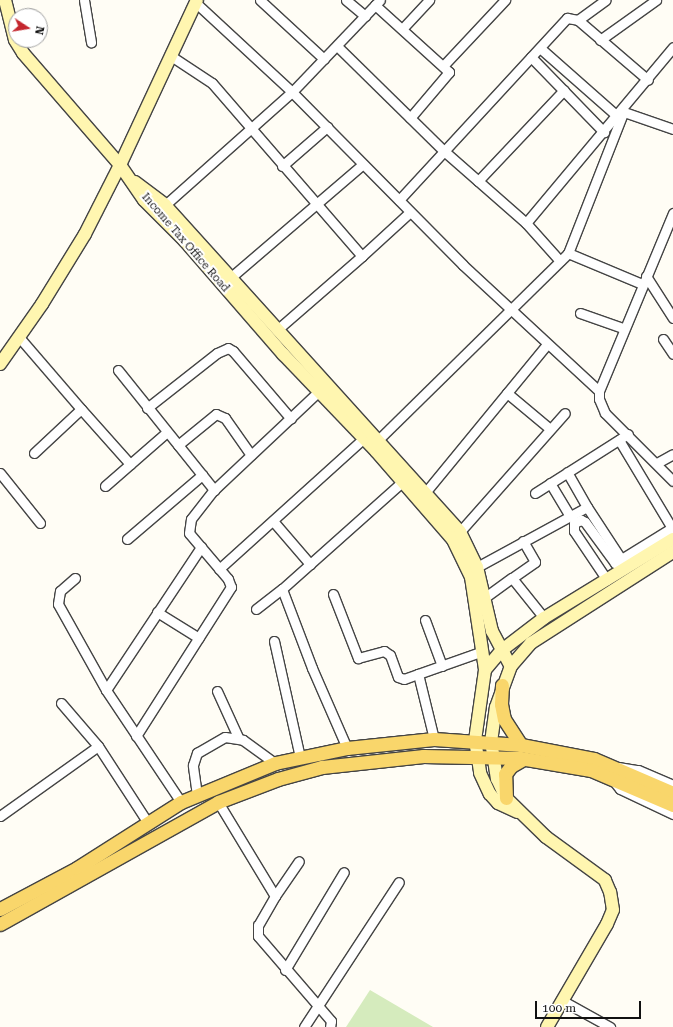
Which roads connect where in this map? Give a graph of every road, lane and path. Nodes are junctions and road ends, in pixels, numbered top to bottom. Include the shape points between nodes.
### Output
1 (5, 0) edge
2 (84, 0) edge
3 (260, 0) edge
4 (346, 0) edge
5 (429, 0) edge
6 (505, 0) edge
7 (606, 0) edge
8 (656, 0) edge
9 (197, 2) edge
10 (378, 3) edge
11 (365, 16) junction
12 (578, 20) junction
13 (402, 29) junction
14 (600, 40) junction
15 (91, 42) dead end
16 (336, 46) junction
17 (673, 47) edge
18 (540, 48) junction
19 (171, 56) junction
20 (531, 57) junction
21 (324, 59) junction
22 (443, 66) junction
23 (648, 80) junction
24 (564, 90) junction
25 (292, 92) junction
26 (622, 111) junction
27 (410, 118) junction
28 (327, 127) junction
29 (251, 130) junction
30 (673, 130) edge
31 (604, 132) junction
32 (444, 151) junction
33 (363, 164) junction
34 (120, 165) junction
35 (282, 166) junction
36 (131, 179) junction
37 (478, 181) junction
38 (399, 200) junction
39 (316, 204) junction
40 (164, 205) junction
41 (410, 212) junction
42 (673, 213) edge
43 (526, 223) junction
44 (568, 253) junction
45 (362, 256) junction
46 (560, 261) junction
47 (230, 278) junction
48 (644, 280) junction
49 (510, 310) junction
50 (580, 314) dead end
51 (673, 318) edge
52 (624, 328) junction
53 (277, 330) junction
54 (19, 337) junction
55 (663, 339) dead end
56 (547, 344) junction
57 (673, 354) edge
58 (0, 364) edge
59 (118, 370) dead end
60 (320, 390) junction
61 (599, 391) junction
62 (507, 393) junction
63 (147, 408) junction
64 (81, 410) junction
65 (565, 413) dead end
66 (291, 419) junction
67 (352, 419) junction
68 (550, 429) junction
69 (167, 432) junction
70 (628, 434) junction
71 (364, 438) junction
72 (378, 440) junction
73 (619, 440) junction
74 (178, 445) junction
75 (34, 453) dead end
76 (673, 454) edge
77 (251, 455) junction
78 (657, 463) junction
79 (130, 464) junction
80 (567, 472) junction
81 (0, 473) edge
82 (202, 475) junction
83 (673, 481) edge
84 (550, 483) junction
85 (104, 486) dead end
86 (406, 486) junction
87 (214, 490) junction
88 (424, 494) junction
89 (535, 494) dead end
90 (587, 507) junction
91 (570, 516) junction
92 (273, 520) junction
93 (40, 523) dead end
94 (673, 531) edge
95 (457, 536) junction
96 (127, 539) dead end
97 (523, 542) junction
98 (201, 548) junction
99 (673, 552) edge
100 (310, 564) junction
101 (624, 564) junction
102 (477, 567) junction
103 (219, 569) junction
104 (75, 578) dead end
105 (512, 578) junction
106 (607, 580) junction
107 (282, 589) junction
108 (333, 594) dead end
109 (484, 598) junction
110 (256, 609) dead end
111 (157, 612) junction
112 (544, 618) junction
113 (426, 620) dead end
114 (199, 638) junction
115 (274, 641) dead end
116 (502, 650) junction
117 (483, 652) junction
118 (442, 666) junction
119 (511, 666) junction
120 (485, 670) junction
121 (418, 674) junction
122 (502, 685) junction
123 (106, 690) junction
124 (217, 691) dead end
125 (61, 703) dead end
126 (136, 736) junction
127 (238, 737) junction
128 (434, 739) junction
129 (475, 740) junction
130 (491, 742) junction
131 (521, 745) junction
132 (98, 746) junction
133 (347, 748) junction
134 (300, 757) junction
135 (478, 757) junction
136 (493, 758) junction
137 (523, 759) junction
138 (275, 763) junction
139 (615, 772) junction
140 (673, 786) edge
141 (673, 793) edge
142 (197, 794) junction
143 (506, 798) junction
144 (181, 802) junction
145 (218, 802) junction
146 (673, 805) edge
147 (517, 812) junction
148 (673, 814) edge
149 (0, 816) edge
150 (148, 823) junction
151 (299, 861) dead end
152 (344, 872) dead end
153 (399, 882) dead end
154 (275, 896) junction
155 (0, 908) edge
156 (0, 924) edge
157 (285, 970) junction
158 (563, 1001) junction
159 (317, 1008) junction
160 (304, 1027) edge
161 (330, 1027) edge
162 (547, 1027) edge
163 (610, 1027) edge

1 - 34 main road, Income Tax Office Road via 15,40 23,53
2 - 15 street
3 - 21 street
4 - 11 street
5 - 13 street
6 - 22 street
7 - 12 street
8 - 14 street
9 - 19 main road
9 - 25 street
10 - 11 street
10 - 13 street
11 - 16 street
12 - 14 street
12 - 18 street via 567,18
13 - 22 street
14 - 23 street
16 - 21 street
16 - 27 street
17 - 23 street
18 - 20 street
18 - 26 street
19 - 29 street via 212,83
19 - 34 main road
20 - 24 street
20 - 32 street
21 - 25 street
22 - 27 street via 448,70 448,75
23 - 26 street
24 - 31 street
24 - 37 street
25 - 28 street
25 - 29 street
26 - 30 street
26 - 31 street
26 - 44 street
27 - 32 street
28 - 33 street
28 - 35 street
29 - 35 street
29 - 40 street
31 - 43 street
32 - 37 street
32 - 38 street
33 - 38 street
33 - 39 street
34 - 36 main road, Income Tax Office Road
34 - 54 main road via 85,234
35 - 39 street
36 - 40 main road
36 - 60 main road, Income Tax Office Road via 144,200 184,241 283,354
37 - 43 street
38 - 41 street
39 - 45 street
39 - 47 street
40 - 47 main road
41 - 45 street
41 - 49 street
42 - 48 street
43 - 46 street
44 - 46 street
44 - 48 street
45 - 53 street
46 - 49 street
47 - 53 main road
48 - 51 street
48 - 52 street
49 - 56 street
49 - 72 street
50 - 52 street
52 - 61 street
53 - 67 main road
54 - 58 main road
54 - 64 street
55 - 57 street
56 - 61 street
56 - 62 street
59 - 63 street
60 - 66 street
60 - 67 main road, Income Tax Office Road
61 - 70 street via 599,399 605,413
62 - 68 street
62 - 88 street
63 - 66 street via 217,353 228,348
63 - 69 street
64 - 75 street
64 - 79 street
65 - 68 street
66 - 77 street
67 - 71 main road, Income Tax Office Road
67 - 72 main road
68 - 95 street
69 - 74 street
69 - 79 street
70 - 73 street
70 - 78 street
71 - 86 main road, Income Tax Office Road
71 - 92 street
72 - 88 main road
73 - 80 street
73 - 94 street
74 - 77 street via 216,414 225,418
74 - 82 street
76 - 78 street
77 - 87 street
78 - 83 street
79 - 85 street
80 - 84 street
80 - 90 street
81 - 93 street
82 - 87 street
82 - 96 street
84 - 89 street
84 - 91 street
86 - 95 main road, Income Tax Office Road
86 - 100 street
87 - 98 street via 191,519 189,526 189,533
88 - 95 main road
90 - 91 street
90 - 101 street
91 - 97 street
92 - 100 street
92 - 103 street
94 - 101 main road
95 - 102 main road
95 - 117 main road via 471,577
97 - 102 street
97 - 105 street via 535,562
98 - 103 street
98 - 111 street
99 - 119 main road via 531,644
100 - 107 street
101 - 106 main road
101 - 106 street via 612,562 585,522 581,520 574,523 574,531
102 - 109 main road
103 - 114 street via 230,583 230,592
104 - 123 street via 60,591 58,604
105 - 109 street
105 - 112 street
106 - 112 main road
107 - 110 street
107 - 133 street via 312,668
108 - 121 street via 358,658 384,651 390,655 398,677 404,679
109 - 116 main road via 492,631
111 - 114 street
111 - 123 street
112 - 116 main road
113 - 118 street
114 - 126 street
115 - 134 street
116 - 119 main road
116 - 120 main road
117 - 118 street
117 - 120 main road
118 - 121 street
119 - 122 main road
120 - 129 main road
121 - 128 street
122 - 130 main road
122 - 131 main road via 500,704 504,719
123 - 126 street
124 - 127 street
125 - 132 street
126 - 144 street
127 - 138 street
127 - 142 street via 226,737 197,753 193,766
128 - 129 main road
128 - 133 main road
129 - 130 main road
129 - 135 main road
130 - 131 main road
130 - 136 main road
131 - 139 main road via 570,753
132 - 149 street
132 - 150 street
133 - 134 main road
134 - 138 main road
135 - 136 main road
135 - 145 main road via 422,756 322,767 278,779
135 - 147 main road via 480,773 490,794 502,806
136 - 137 main road
136 - 143 main road via 497,779
137 - 139 main road
137 - 143 main road via 511,766 505,774
138 - 142 main road
139 - 140 street via 638,770
139 - 141 main road
139 - 146 main road
139 - 148 street via 620,789
142 - 144 main road
143 - 147 main road
144 - 150 main road
145 - 154 street
145 - 156 main road
147 - 158 main road via 546,837 605,880 610,892 613,910 607,924
150 - 155 main road via 77,868
151 - 154 street
152 - 157 street
153 - 159 street
154 - 157 street via 258,925 257,932
157 - 159 street
158 - 162 main road
158 - 163 street
159 - 160 street
159 - 161 street via 331,1021

